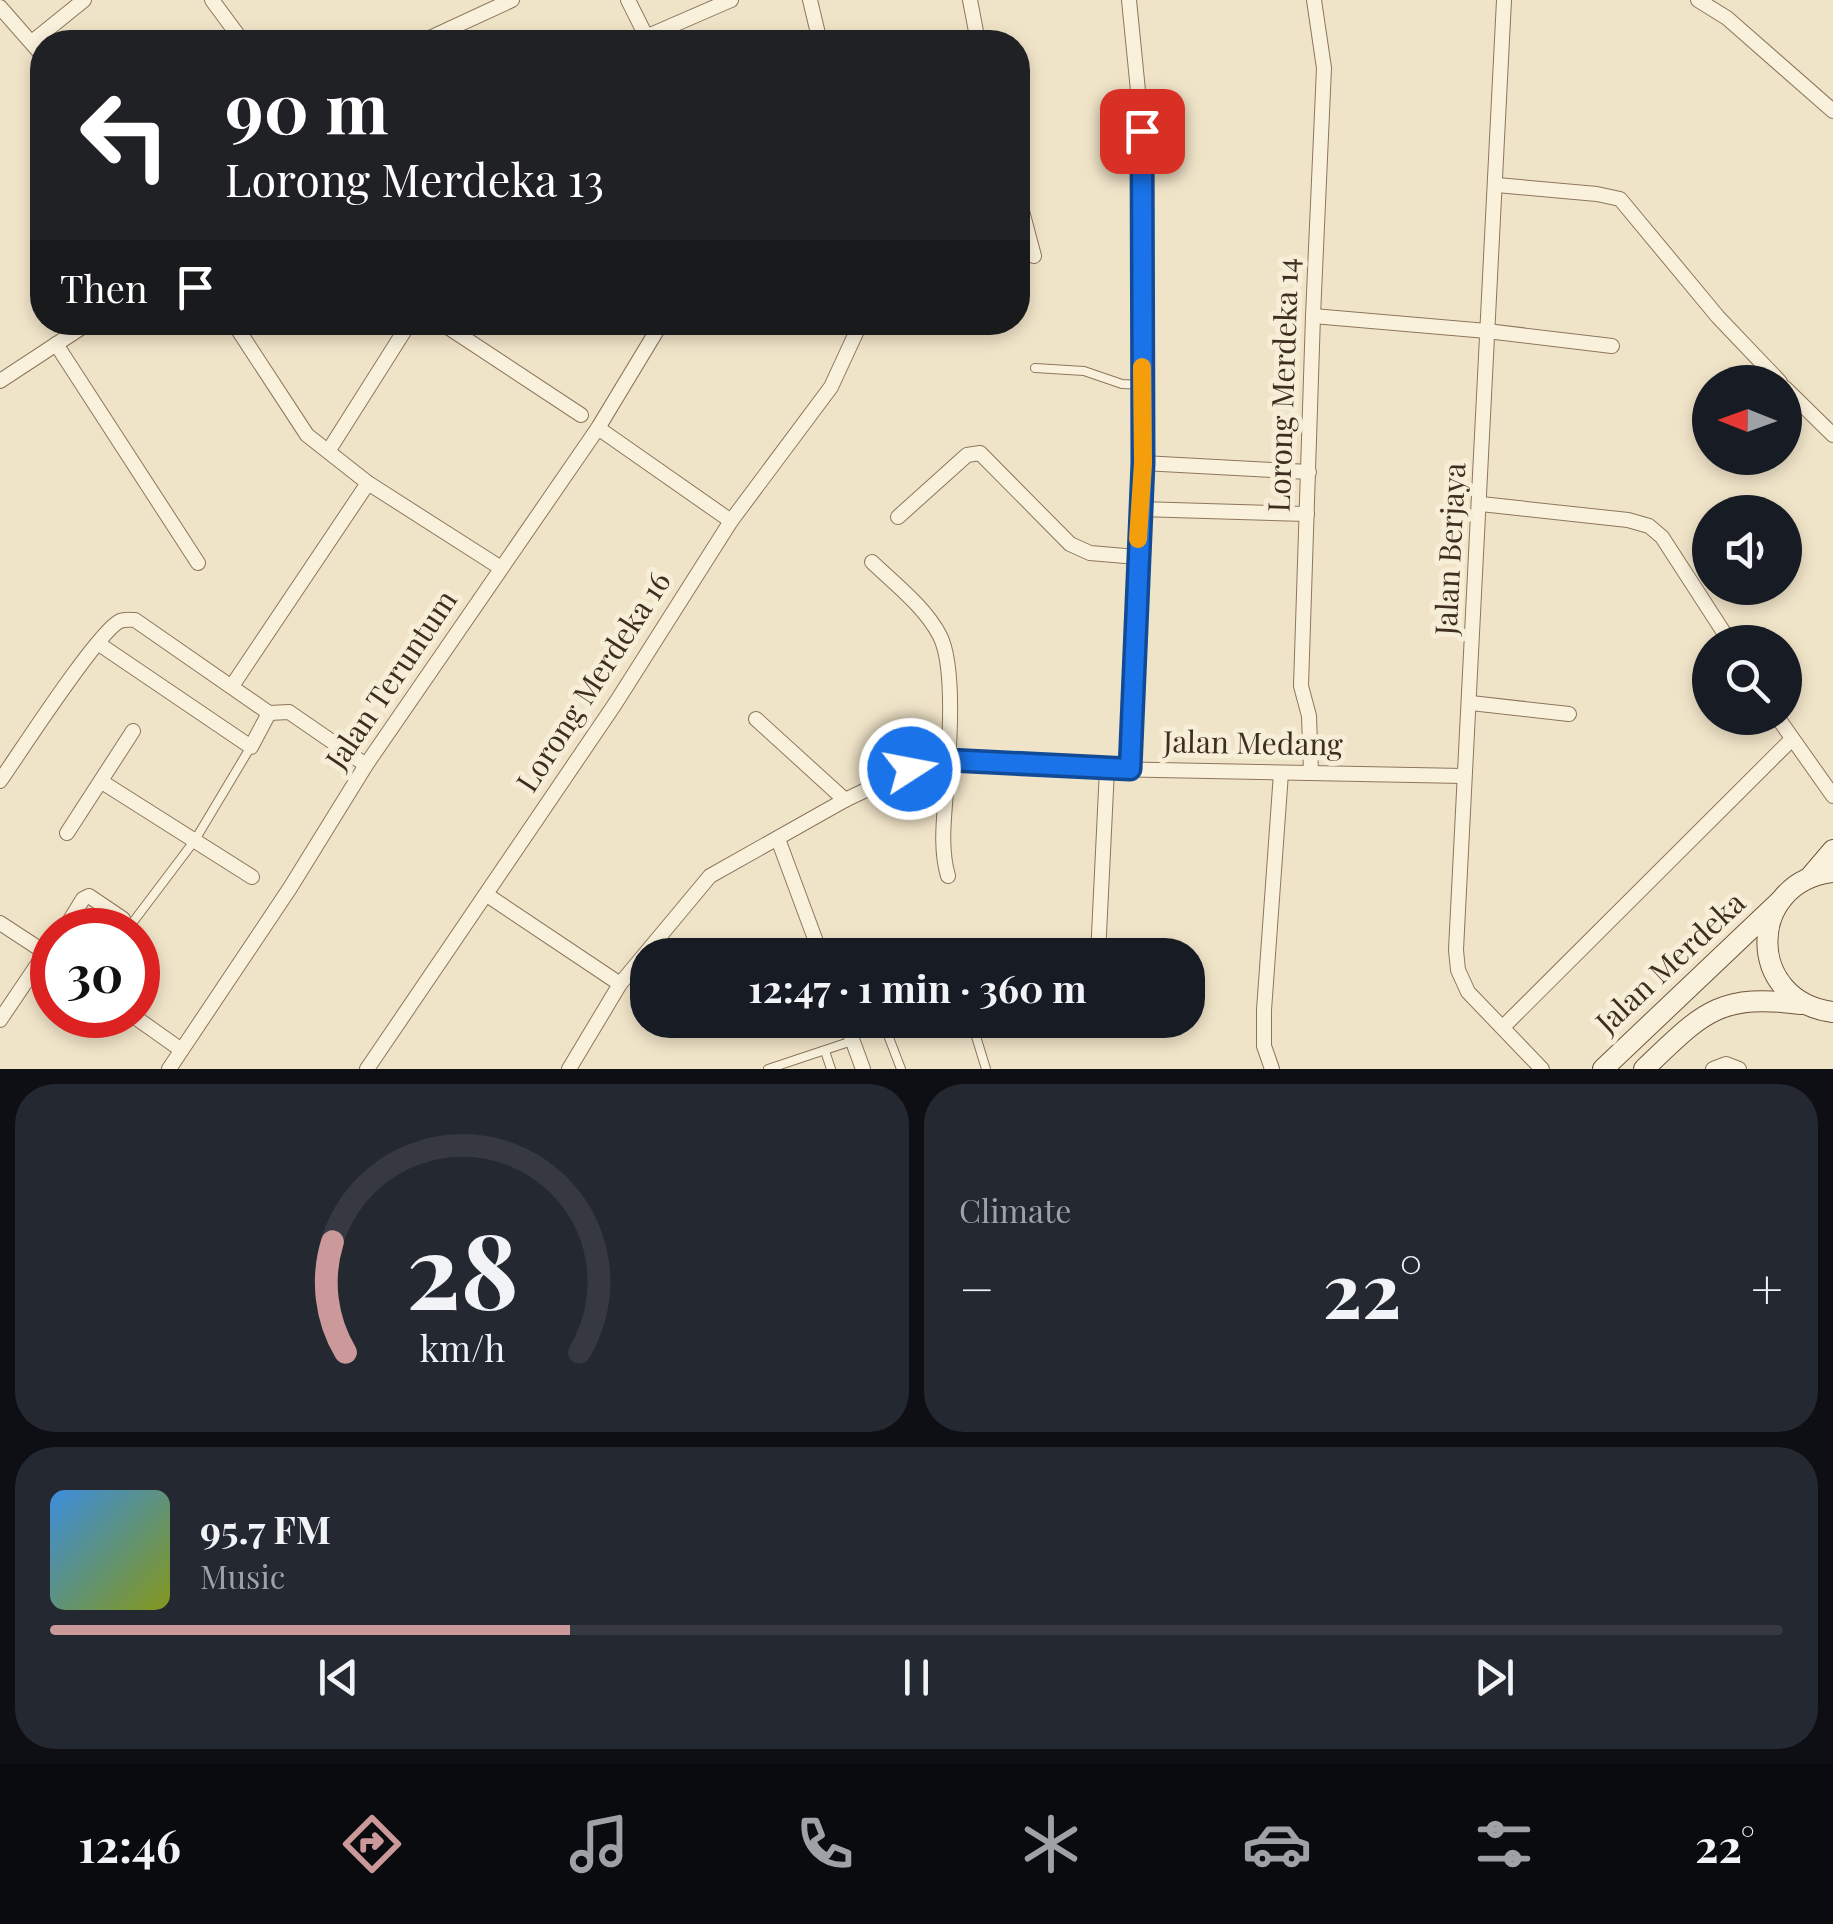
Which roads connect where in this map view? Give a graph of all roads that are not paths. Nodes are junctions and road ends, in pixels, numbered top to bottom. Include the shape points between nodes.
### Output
1 (84, 0) edge
2 (212, 0) edge
3 (512, 0) edge
4 (628, 0) edge
5 (730, 0) edge
6 (810, 0) edge
7 (970, 0) edge
8 (1129, 0) edge
9 (1314, 0) edge
10 (1504, 0) edge
11 (1698, 0) edge
12 (0, 7) edge
13 (47, 30) edge
14 (234, 30) edge
15 (448, 30) edge
16 (643, 30) edge
17 (667, 30) edge
18 (817, 30) edge
19 (976, 30) edge
20 (30, 40) edge
21 (1833, 110) edge
22 (1497, 185) junction
23 (1030, 241) edge
24 (1034, 256) dead end
25 (1312, 316) junction
26 (1486, 330) junction
27 (70, 335) edge
28 (242, 335) edge
29 (402, 335) edge
30 (460, 335) edge
31 (654, 335) edge
32 (855, 335) edge
33 (56, 344) junction
34 (1612, 346) dead end
35 (1763, 365) edge
36 (1035, 368) dead end
37 (0, 381) edge
38 (1142, 385) junction
39 (1802, 404) edge
40 (581, 416) dead end
41 (598, 428) junction
42 (1833, 434) edge
43 (328, 450) junction
44 (1143, 463) junction
45 (1309, 472) junction
46 (368, 483) junction
47 (1480, 504) junction
48 (1140, 509) junction
49 (1307, 514) junction
50 (898, 517) dead end
51 (732, 522) junction
52 (1137, 556) junction
53 (872, 562) dead end
54 (198, 563) dead end
55 (500, 568) junction
56 (1719, 625) edge
57 (99, 644) junction
58 (232, 686) junction
59 (1471, 703) junction
60 (270, 713) junction
61 (1568, 714) dead end
62 (756, 719) dead end
63 (133, 731) dead end
64 (1789, 735) edge
65 (1792, 739) junction
66 (250, 747) junction
67 (948, 760) junction
68 (366, 764) junction
69 (1108, 769) junction
70 (1130, 769) junction
71 (1311, 772) junction
72 (1280, 773) junction
73 (1464, 776) junction
74 (0, 781) edge
75 (102, 782) junction
76 (1833, 796) edge
77 (845, 800) junction
78 (68, 833) dead end
79 (778, 839) junction
80 (195, 840) junction
81 (1833, 850) edge
82 (1833, 872) edge
83 (948, 876) dead end
84 (252, 877) dead end
85 (1810, 877) junction
86 (487, 895) junction
87 (1780, 901) junction
88 (78, 908) edge
89 (107, 908) edge
90 (143, 908) edge
91 (0, 923) edge
92 (815, 938) edge
93 (1099, 938) edge
94 (30, 940) edge
95 (30, 979) edge
96 (620, 984) junction
97 (1807, 1006) junction
98 (1833, 1012) edge
99 (0, 1020) edge
100 (1503, 1027) junction
101 (1833, 1027) edge
102 (160, 1035) edge
103 (841, 1038) edge
104 (851, 1038) edge
105 (891, 1038) edge
106 (977, 1038) edge
107 (180, 1049) junction
108 (824, 1051) junction
109 (169, 1069) edge
110 (367, 1069) edge
111 (569, 1069) edge
112 (768, 1069) edge
113 (831, 1069) edge
114 (863, 1069) edge
115 (901, 1069) edge
116 (986, 1069) edge
117 (1272, 1069) edge
118 (1542, 1069) edge
119 (1603, 1069) edge
120 (1644, 1069) edge
121 (1713, 1069) edge
122 (1739, 1069) edge

1 - 13 street
2 - 14 street
3 - 15 street
4 - 16 street
5 - 17 street
6 - 18 street
7 - 19 street
8 - 38 street via 1142,131
9 - 25 street, Lorong Merdeka 14 via 1324,68
10 - 22 street, Jalan Berjaya
11 - 21 street
12 - 20 street
22 - 26 street, Jalan Berjaya
22 - 35 street via 1620,199
23 - 24 street
25 - 26 street
25 - 45 street, Lorong Merdeka 14
26 - 34 street
26 - 47 street, Jalan Berjaya
27 - 33 street
28 - 43 street via 307,435
29 - 43 street
30 - 40 street
31 - 41 street, Jalan Teruntum
32 - 51 street, Lorong Merdeka 16 via 832,386
33 - 37 street
33 - 54 street
36 - 38 lane
38 - 44 street
39 - 42 street
41 - 51 street
41 - 55 street, Jalan Teruntum
43 - 46 street
44 - 45 street
44 - 48 street
45 - 49 street, Lorong Merdeka 14
46 - 55 street
46 - 58 street
47 - 56 street via 1649,526
47 - 59 street, Jalan Berjaya
48 - 49 street
48 - 52 street
49 - 71 street, Lorong Merdeka 14 via 1301,686
50 - 52 street via 967,455 980,453 1070,544 1090,553
51 - 86 street, Lorong Merdeka 16
52 - 70 street
53 - 67 street via 923,611 948,655
55 - 68 street, Jalan Teruntum
57 - 58 street via 120,621 135,620
57 - 66 street
57 - 74 street
58 - 60 street
59 - 61 street
59 - 73 street, Jalan Berjaya
60 - 66 street
60 - 68 street via 289,712
62 - 77 street
63 - 75 street
64 - 65 street
65 - 76 street
65 - 100 street
66 - 80 lane
67 - 69 street, Jalan Medang
67 - 77 street, Jalan Medang via 910,769
67 - 83 street via 942,857
68 - 107 street, Jalan Teruntum
69 - 70 street, Jalan Medang
69 - 93 street
70 - 72 street, Jalan Medang
71 - 72 street, Jalan Medang
71 - 73 street, Jalan Medang
72 - 117 street via 1264,1010
73 - 100 street, Jalan Berjaya via 1458,970 1479,1007
75 - 78 street
75 - 80 street
77 - 79 street, Jalan Medang
79 - 92 street
79 - 96 street, Jalan Medang via 710,876
80 - 84 street
80 - 90 lane
81 - 85 main road, Jalan Merdeka
82 - 85 main road
85 - 87 main road, Jalan Merdeka
86 - 96 street
86 - 110 street, Lorong Merdeka 16
87 - 97 main road via 1770,918 1768,958 1787,992
87 - 119 main road, Jalan Merdeka
88 - 89 street via 89,896
91 - 94 street
95 - 99 street
96 - 111 street, Jalan Medang
97 - 98 main road, Jalan Merdeka
97 - 101 main road
97 - 120 main road, Jalan Merdeka via 1751,1000 1718,1008
100 - 118 street, Jalan Berjaya
102 - 107 street
103 - 108 lane
104 - 114 street
105 - 115 lane
106 - 116 lane
107 - 109 street, Jalan Teruntum
108 - 112 lane
108 - 113 lane
121 - 122 street

